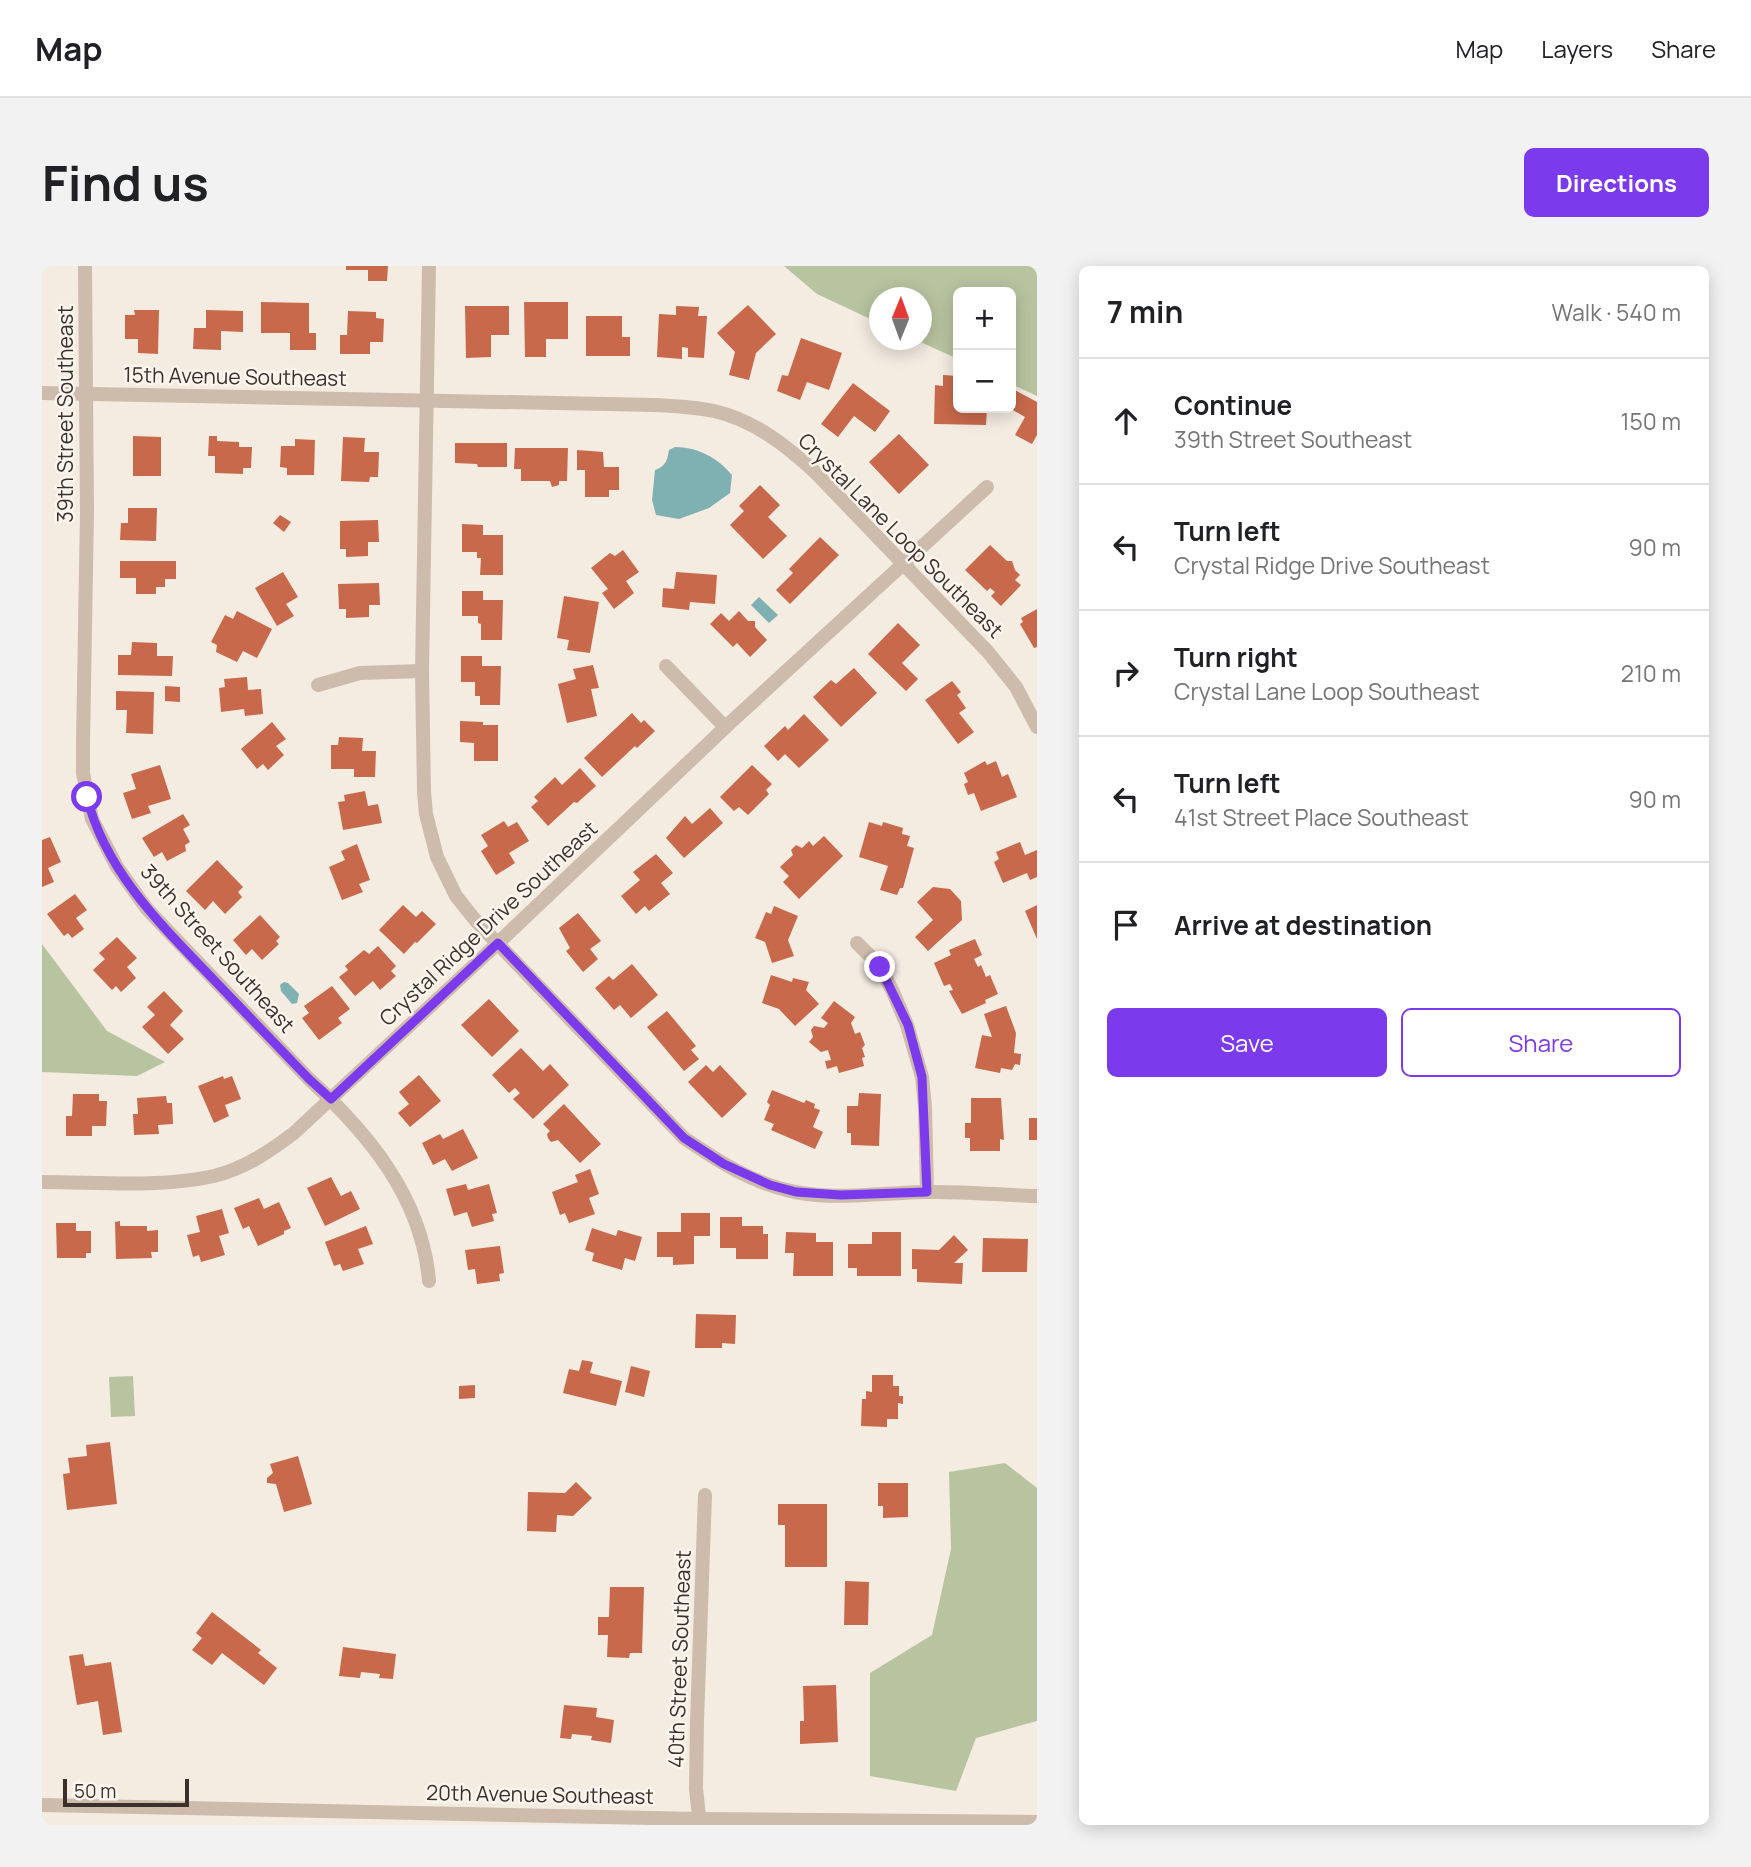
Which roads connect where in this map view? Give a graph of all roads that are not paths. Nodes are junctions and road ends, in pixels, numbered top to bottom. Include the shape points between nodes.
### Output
1 (85, 266) edge
2 (429, 266) edge
3 (42, 393) edge
4 (86, 393) junction
5 (428, 401) junction
6 (987, 486) dead end
7 (904, 563) junction
8 (666, 666) dead end
9 (422, 671) junction
10 (318, 685) dead end
11 (725, 727) junction
12 (1037, 727) edge
13 (498, 943) junction
14 (857, 943) dead end
15 (331, 1099) junction
16 (42, 1182) edge
17 (927, 1192) junction
18 (1037, 1196) edge
19 (429, 1281) dead end
20 (705, 1495) dead end
21 (42, 1805) edge
22 (428, 1819) edge
23 (700, 1822) edge
24 (1037, 1822) edge

1 - 4 street, 39th Street Southeast
2 - 5 street
3 - 4 street, 15th Avenue Southeast
4 - 5 street, 15th Avenue Southeast
4 - 15 street, 39th Street Southeast via 83,773 92,819 111,857 147,909
5 - 7 street, Crystal Lane Loop Southeast via 655,405 717,412 753,426 792,451
5 - 9 street
6 - 7 street, Crystal Ridge Drive Southeast
7 - 11 street, Crystal Ridge Drive Southeast
7 - 12 street, Crystal Lane Loop Southeast via 1016,687
8 - 11 street
9 - 10 street via 360,673
9 - 13 street via 424,792 432,842 456,896
11 - 13 street, Crystal Ridge Drive Southeast
13 - 15 street, Crystal Ridge Drive Southeast
13 - 17 street via 684,1138 724,1164 796,1192
14 - 17 street via 880,967 908,1025 922,1077
15 - 16 street, Crystal Ridge Drive Southeast via 265,1154 215,1175 147,1183
15 - 19 street, 39th Street Southeast via 400,1184 424,1242
17 - 18 street
20 - 23 street, 40th Street Southeast via 697,1721
21 - 22 street, 20th Avenue Southeast
22 - 23 street, 20th Avenue Southeast
23 - 24 street, 20th Avenue Southeast

